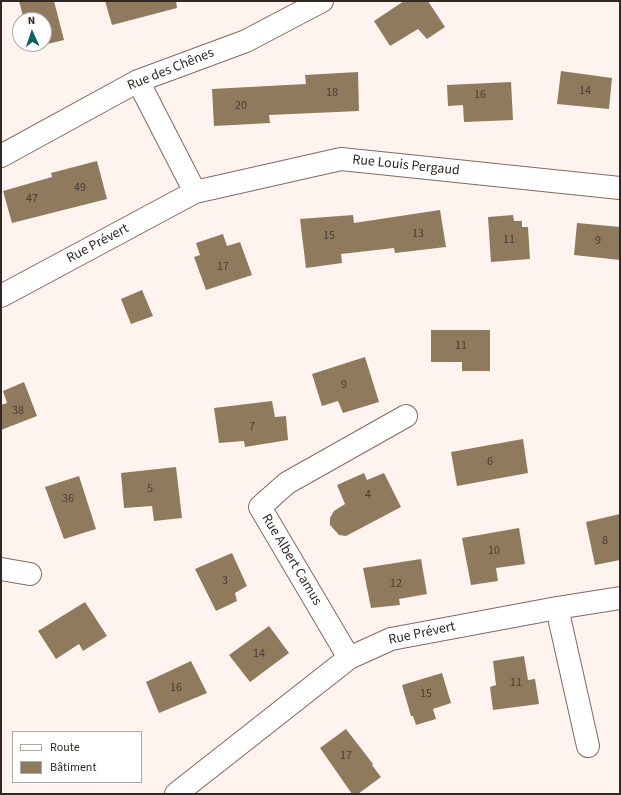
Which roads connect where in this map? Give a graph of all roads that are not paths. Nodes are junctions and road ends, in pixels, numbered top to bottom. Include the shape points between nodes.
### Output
1 (322, 1) edge
2 (138, 81) junction
3 (1, 156) edge
4 (620, 188) edge
5 (195, 192) junction
6 (1, 296) edge
7 (406, 416) dead end
8 (1, 569) edge
9 (30, 574) dead end
10 (620, 598) edge
11 (557, 608) junction
12 (349, 658) junction
13 (588, 746) dead end
14 (176, 794) edge

1 - 2 street, Rue des Chênes via 246,41
2 - 3 street, Rue des Chênes
2 - 5 street
4 - 5 street, Rue Louis Pergaud via 341,159
5 - 6 street, Rue Prévert
7 - 12 street, Rue Albert Camus via 287,483 260,507
8 - 9 street
10 - 11 street, Rue Prévert
11 - 12 street, Rue Prévert via 391,639
11 - 13 street
12 - 14 street, Rue Prévert

